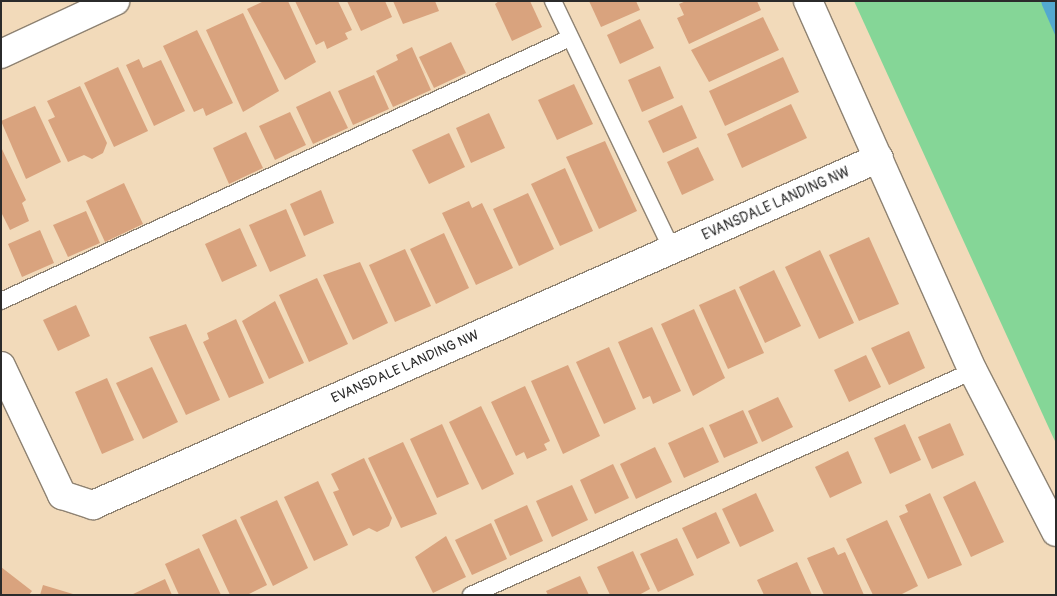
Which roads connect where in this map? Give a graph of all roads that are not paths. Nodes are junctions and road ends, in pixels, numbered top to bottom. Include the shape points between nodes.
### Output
1 (115, 1) edge
2 (553, 1) edge
3 (808, 1) edge
4 (570, 38) junction
5 (1, 54) edge
6 (879, 158) junction
7 (672, 249) junction
8 (1, 301) edge
9 (1, 366) edge
10 (973, 371) junction
11 (1056, 532) edge
12 (471, 595) edge

1 - 5 street
2 - 4 lane
3 - 6 street
4 - 7 lane
4 - 8 lane
6 - 7 street, EVANSDALE LANDING NW
6 - 10 street
7 - 9 street, EVANSDALE LANDING NW via 93,505 62,495
10 - 11 street
10 - 12 lane

